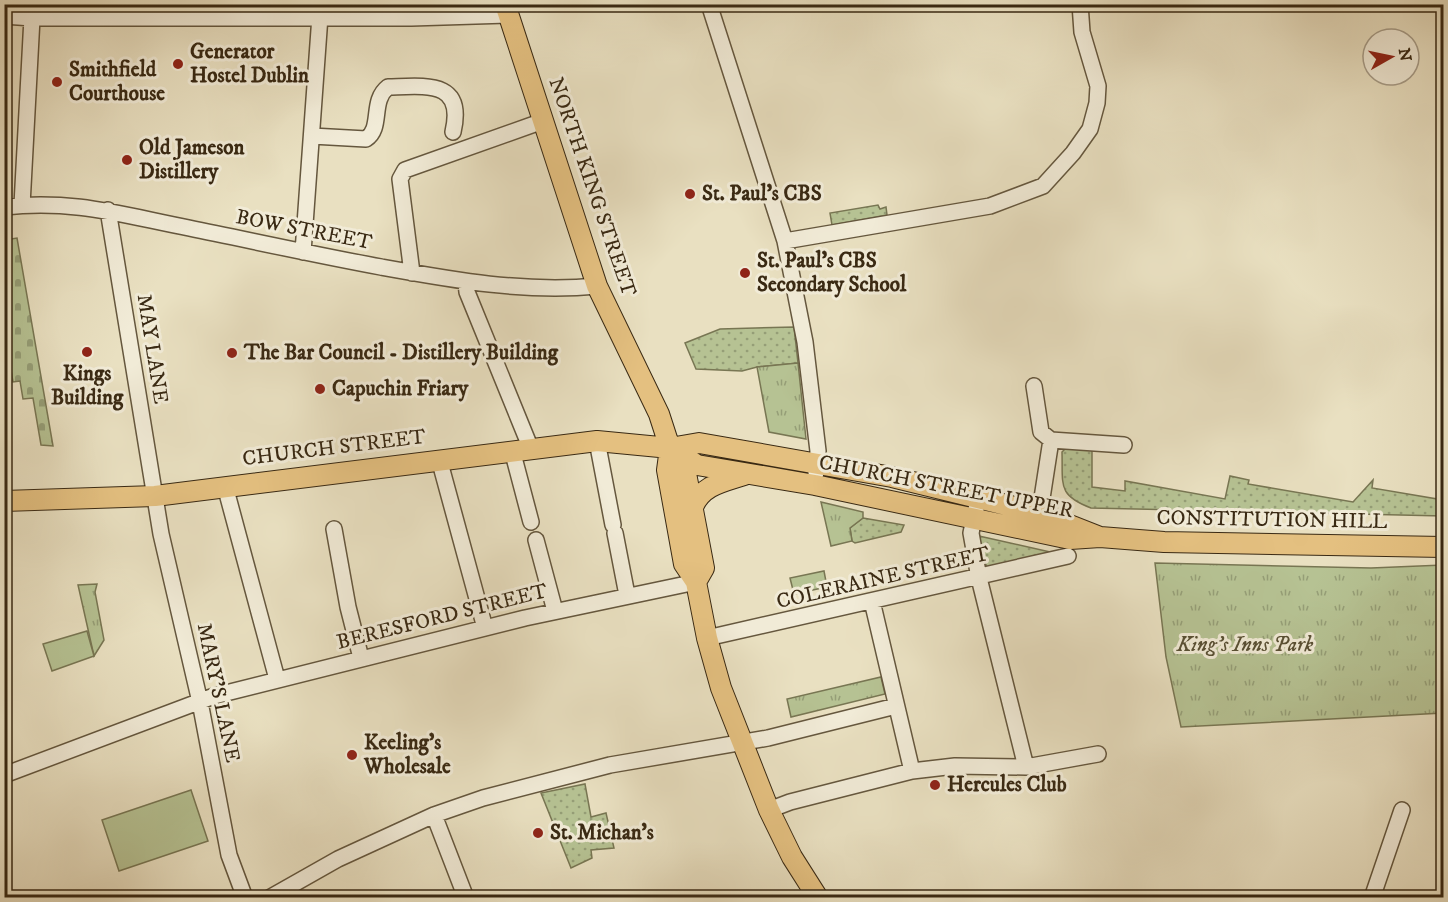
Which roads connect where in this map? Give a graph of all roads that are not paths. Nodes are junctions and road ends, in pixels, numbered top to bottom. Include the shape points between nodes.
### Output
1 (709, 4) edge
2 (1080, 4) edge
3 (507, 10) edge
4 (4, 16) edge
5 (321, 16) junction
6 (32, 18) junction
7 (543, 121) junction
8 (453, 132) dead end
9 (312, 136) junction
10 (22, 205) junction
11 (4, 207) edge
12 (108, 210) junction
13 (785, 241) junction
14 (303, 252) junction
15 (412, 273) junction
16 (466, 283) junction
17 (597, 286) junction
18 (1034, 386) dead end
19 (1051, 440) junction
20 (597, 441) junction
21 (1124, 445) dead end
22 (670, 448) junction
23 (522, 450) junction
24 (438, 459) junction
25 (817, 462) junction
26 (746, 475) junction
27 (815, 485) junction
28 (225, 486) junction
29 (155, 496) junction
30 (978, 497) junction
31 (4, 501) edge
32 (693, 507) junction
33 (1040, 513) junction
34 (974, 520) junction
35 (531, 522) dead end
36 (334, 529) dead end
37 (1036, 533) junction
38 (1100, 537) junction
39 (536, 540) dead end
40 (1443, 547) edge
41 (1068, 556) dead end
42 (979, 578) junction
43 (696, 582) junction
44 (627, 596) junction
45 (872, 601) junction
46 (555, 611) junction
47 (485, 628) junction
48 (707, 638) junction
49 (361, 658) junction
50 (277, 680) junction
51 (200, 702) junction
52 (896, 706) junction
53 (743, 742) junction
54 (1098, 754) dead end
55 (1026, 766) junction
56 (912, 771) junction
57 (4, 775) edge
58 (769, 810) junction
59 (1402, 810) dead end
60 (434, 815) junction
61 (245, 897) edge
62 (269, 897) edge
63 (466, 897) edge
64 (818, 897) edge
65 (1372, 897) edge

1 - 13 street
2 - 13 street via 1082,32 1098,86 1097,103 1090,129 1043,186 990,206
3 - 5 street via 411,18
3 - 7 main road, NORTH KING STREET
4 - 6 street
5 - 6 street
5 - 9 street
6 - 10 street
7 - 15 street via 402,173
7 - 17 main road, NORTH KING STREET
8 - 9 street via 456,108 449,94 440,88 388,87 378,99 374,129 366,139
9 - 14 street
10 - 11 street, BOW STREET
10 - 12 street, BOW STREET via 50,203
12 - 14 street, BOW STREET
12 - 29 street, MAY LANE
13 - 25 street via 805,342
14 - 15 street, BOW STREET
15 - 16 street, BOW STREET
16 - 17 street, BOW STREET via 567,289
16 - 23 street
17 - 22 main road, NORTH KING STREET via 659,414
18 - 19 street via 1041,432
19 - 21 street
19 - 33 street
20 - 22 main road, CHURCH STREET
20 - 23 main road, CHURCH STREET
20 - 44 street
22 - 25 main road, CHURCH STREET UPPER via 704,444
22 - 26 main road, CHURCH STREET UPPER via 697,465
22 - 32 main road, NORTH KING STREET via 684,468
22 - 43 main road, NORTH KING STREET via 667,470 684,564
23 - 24 main road, CHURCH STREET
23 - 35 street
24 - 28 main road, CHURCH STREET
24 - 47 street
25 - 27 street
25 - 30 main road, CHURCH STREET UPPER
26 - 27 main road, CHURCH STREET UPPER
26 - 32 main road via 709,487 698,495
27 - 34 main road, CHURCH STREET UPPER
28 - 29 main road, CHURCH STREET
28 - 50 street
29 - 31 main road, CHURCH STREET
29 - 51 street, MARY'S LANE
30 - 33 main road, CHURCH STREET UPPER
30 - 34 street
32 - 43 main road, NORTH KING STREET via 704,568
33 - 37 street
33 - 38 main road, CHURCH STREET UPPER
34 - 37 main road, CHURCH STREET UPPER
34 - 42 street via 971,533
36 - 49 street
37 - 38 main road, CHURCH STREET UPPER via 1070,539
38 - 40 main road, CONSTITUTION HILL via 1164,542
39 - 46 street
41 - 42 street, COLERAINE STREET
42 - 45 street, COLERAINE STREET
42 - 55 street
43 - 44 street, BERESFORD STREET
43 - 48 main road, NORTH KING STREET
44 - 46 street, BERESFORD STREET
45 - 48 street, COLERAINE STREET
45 - 52 street
46 - 47 street, BERESFORD STREET
47 - 49 street, BERESFORD STREET
48 - 53 main road, NORTH KING STREET via 721,688
49 - 50 street, BERESFORD STREET
50 - 51 street, BERESFORD STREET
51 - 57 street, BERESFORD STREET
51 - 61 street, MARY'S LANE via 226,844
52 - 53 street
52 - 56 street
53 - 58 main road, NORTH KING STREET
53 - 60 street via 610,765
54 - 55 street
55 - 56 street via 955,766
56 - 58 street
58 - 64 main road, NORTH KING STREET via 792,857
59 - 65 street
60 - 62 street
60 - 63 street

